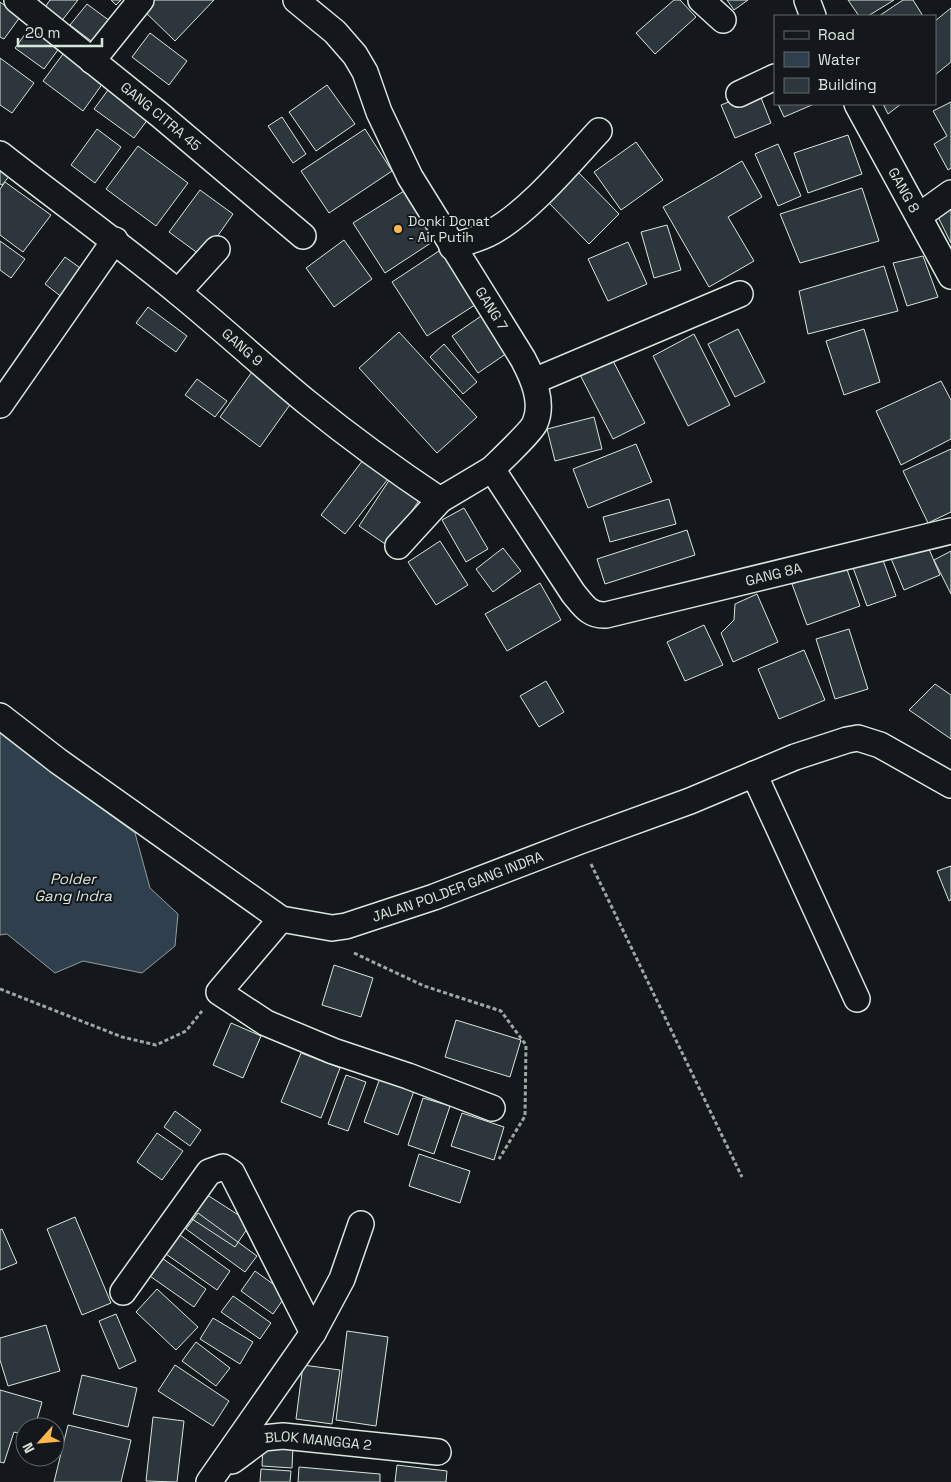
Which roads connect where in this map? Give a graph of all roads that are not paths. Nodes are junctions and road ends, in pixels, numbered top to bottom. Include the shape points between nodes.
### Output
1 (16, 0) edge
2 (141, 0) edge
3 (296, 0) edge
4 (701, 0) edge
5 (807, 0) edge
6 (813, 15) edge
7 (723, 20) dead end
8 (92, 60) junction
9 (774, 77) edge
10 (739, 94) dead end
11 (858, 105) edge
12 (599, 131) dead end
13 (0, 154) edge
14 (951, 192) edge
15 (919, 216) junction
16 (303, 236) dead end
17 (114, 240) junction
18 (452, 247) junction
19 (217, 249) dead end
20 (951, 276) edge
21 (178, 292) junction
22 (740, 294) dead end
23 (534, 381) junction
24 (0, 404) edge
25 (492, 469) junction
26 (440, 500) junction
27 (951, 531) edge
28 (398, 546) dead end
29 (0, 716) edge
30 (754, 774) junction
31 (951, 785) edge
32 (281, 919) junction
33 (857, 999) dead end
34 (492, 1108) dead end
35 (362, 1224) dead end
36 (124, 1292) dead end
37 (313, 1333) junction
38 (438, 1452) dead end
39 (210, 1480) edge

1 - 8 street, GANG CITRA 45
2 - 8 street
3 - 18 street, GANG 7 via 335,32 355,55 410,177
4 - 7 street
5 - 6 street
8 - 16 street, GANG CITRA 45
9 - 10 street
11 - 15 street, GANG 8
12 - 18 street via 510,221 491,233
13 - 17 street, GANG 9
14 - 15 street
15 - 20 street, GANG 8
17 - 21 street, GANG 9
17 - 24 street
18 - 23 street, GANG 7
19 - 21 street
21 - 26 street, GANG 9 via 308,404
22 - 23 street
23 - 25 street, GANG 7 via 538,407 535,424
25 - 26 street
25 - 27 street, GANG 8A via 574,593 585,608 597,616
26 - 28 street
29 - 32 street, JALAN POLDER GANG INDRA via 58,761
30 - 31 street, JALAN POLDER GANG INDRA via 795,757 858,738 880,745
30 - 32 street, JALAN POLDER GANG INDRA via 434,897 346,926 332,928
30 - 33 street
32 - 34 street via 219,992 274,1027
35 - 37 street via 342,1279
36 - 37 street via 209,1172 223,1167 232,1173
37 - 39 street
38 - 39 street, BLOK MANGGA 2 via 283,1436 263,1438

